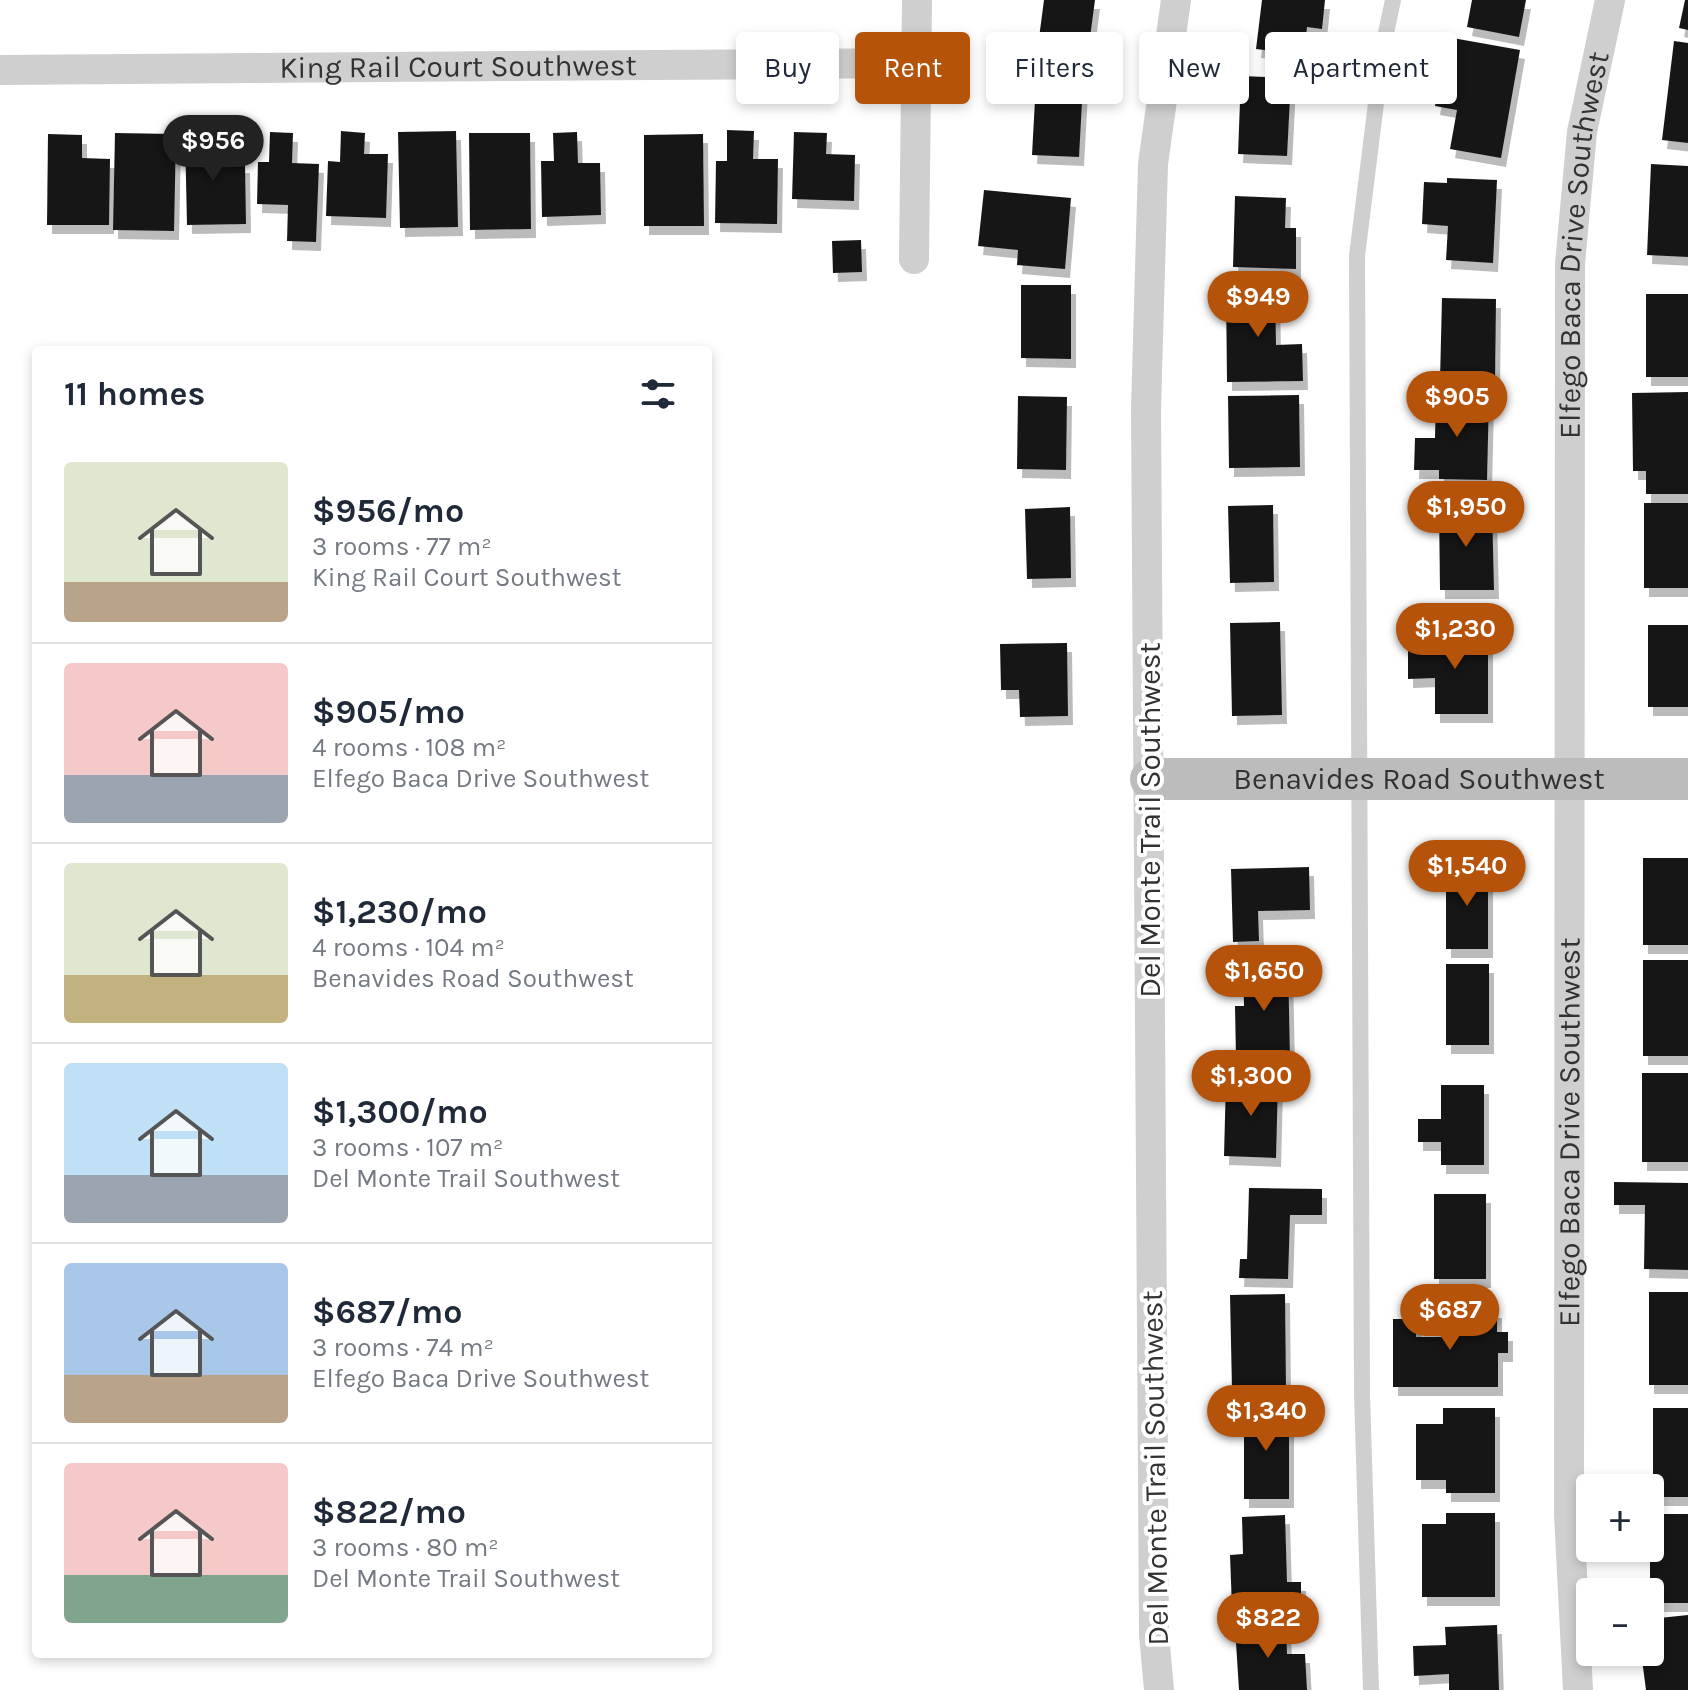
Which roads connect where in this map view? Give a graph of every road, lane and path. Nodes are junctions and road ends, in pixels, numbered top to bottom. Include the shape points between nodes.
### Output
1 (917, 0) edge
2 (1176, 0) edge
3 (1393, 0) edge
4 (1610, 0) edge
5 (916, 32) edge
6 (855, 63) edge
7 (0, 70) edge
8 (916, 104) edge
9 (914, 259) dead end
10 (1357, 778) junction
11 (1569, 778) junction
12 (1151, 779) junction
13 (1688, 779) edge
14 (1159, 1690) edge
15 (1371, 1690) edge
16 (1578, 1690) edge

1 - 5 street
2 - 12 street, Del Monte Trail Southwest via 1153,164 1146,410
3 - 10 lane via 1357,256
4 - 11 street, Elfego Baca Drive Southwest via 1582,132 1570,264
6 - 7 street, King Rail Court Southwest
8 - 9 street
10 - 11 street, Benavides Road Southwest
10 - 12 street, Benavides Road Southwest
10 - 15 lane via 1362,1393
11 - 13 street, Benavides Road Southwest
11 - 16 street, Elfego Baca Drive Southwest via 1569,1514
12 - 14 street, Del Monte Trail Southwest via 1154,1634

